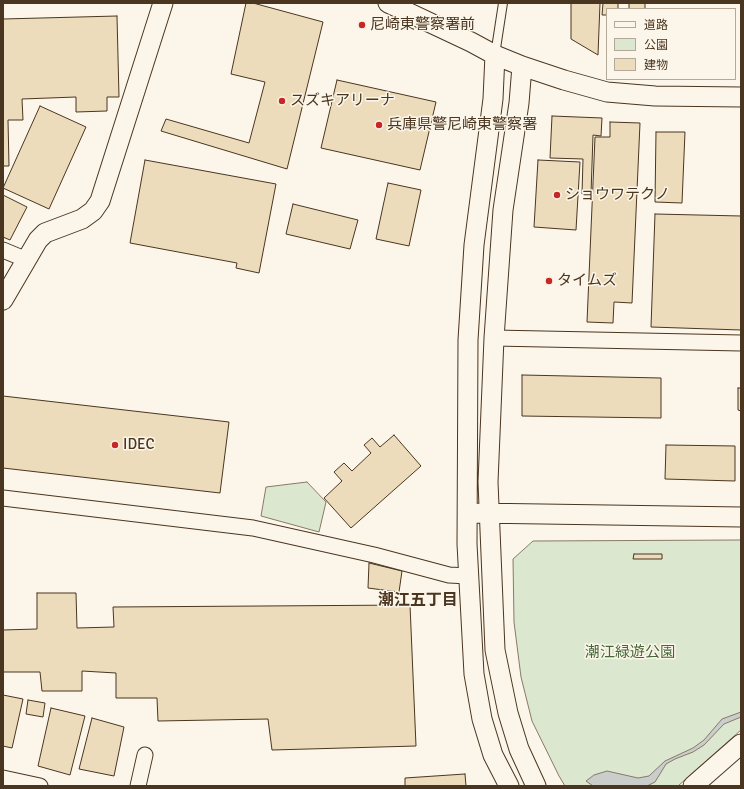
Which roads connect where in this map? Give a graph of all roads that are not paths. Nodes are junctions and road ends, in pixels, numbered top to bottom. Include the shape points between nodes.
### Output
1 (163, 3) edge
2 (388, 3) edge
3 (503, 3) edge
4 (495, 55) junction
5 (522, 66) junction
6 (741, 97) edge
7 (3, 250) edge
8 (27, 260) junction
9 (3, 300) edge
10 (494, 338) junction
11 (741, 343) edge
12 (3, 498) edge
13 (467, 513) junction
14 (490, 513) junction
15 (741, 517) edge
16 (468, 576) junction
17 (741, 744) edge
18 (145, 755) dead end
19 (3, 778) edge
20 (40, 786) edge
21 (138, 786) edge
22 (509, 786) edge
23 (536, 786) edge
24 (693, 786) edge

1 - 8 street via 100,201 93,211 82,219 45,233
2 - 4 street
3 - 4 lane
4 - 5 street
4 - 13 street via 493,99 474,245 468,340
5 - 6 street via 607,92 654,96
5 - 10 street via 503,210
7 - 8 street
8 - 9 street
10 - 11 street
10 - 14 street via 488,482
12 - 16 street via 254,528 449,574
13 - 14 street
13 - 16 street
14 - 15 street
14 - 23 street via 494,650 519,749
16 - 22 street via 474,674 482,719 493,755
17 - 24 street
18 - 21 street
19 - 20 street

